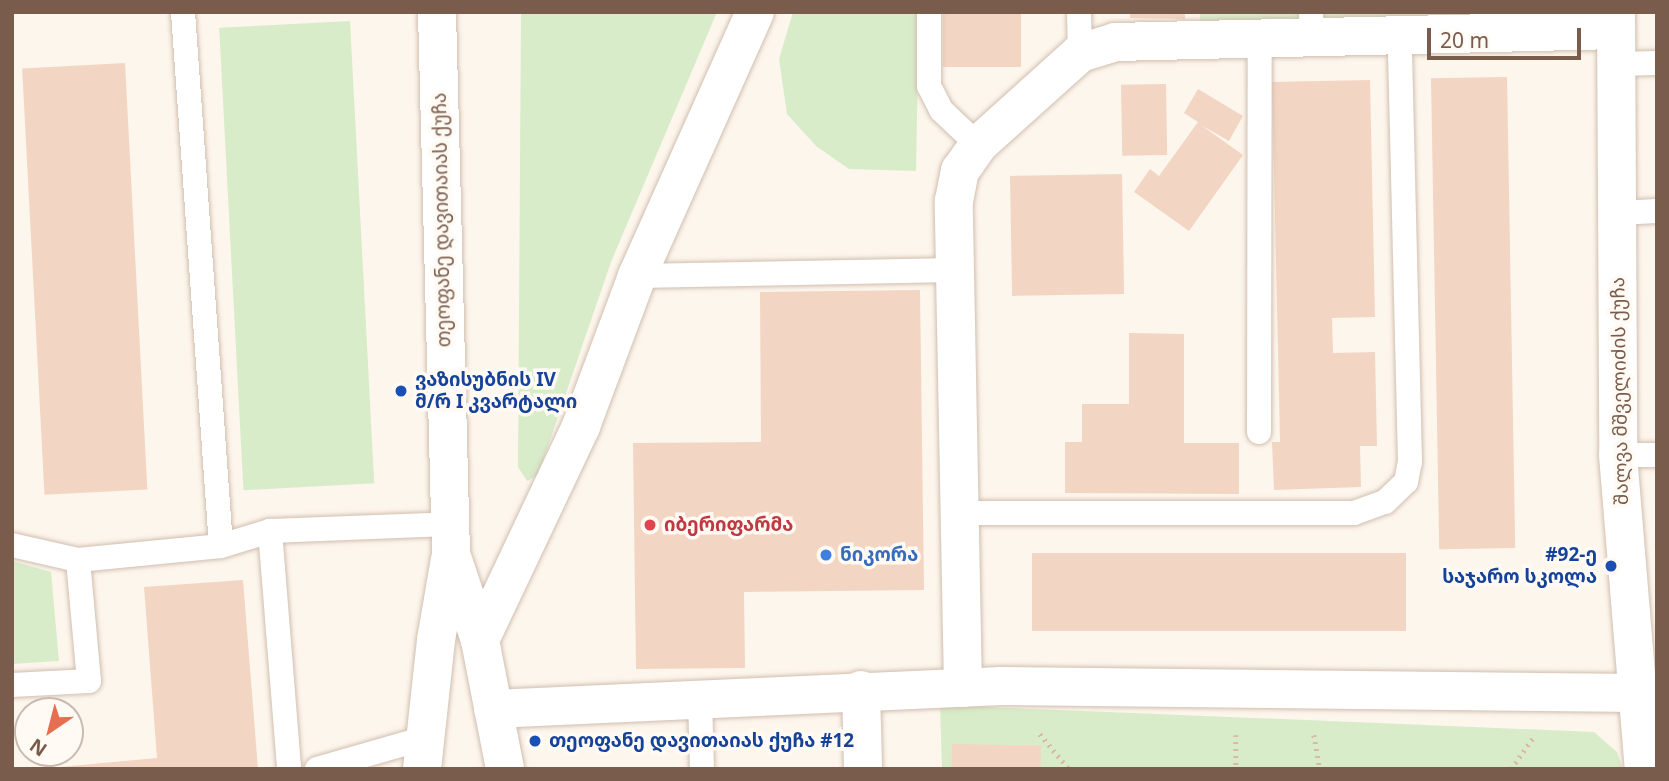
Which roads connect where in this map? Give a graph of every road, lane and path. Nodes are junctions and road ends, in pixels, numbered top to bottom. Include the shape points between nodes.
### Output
1 (183, 12) edge
2 (437, 12) edge
3 (755, 12) edge
4 (929, 12) edge
5 (1079, 12) edge
6 (1312, 25) edge
7 (1616, 35) edge
8 (1400, 37) junction
9 (1260, 40) junction
10 (1080, 53) junction
11 (1657, 63) edge
12 (978, 145) junction
13 (1657, 211) edge
14 (1617, 213) junction
15 (956, 270) junction
16 (637, 276) junction
17 (1259, 432) dead end
18 (1618, 455) junction
19 (1657, 455) edge
20 (960, 513) junction
21 (270, 531) junction
22 (450, 539) junction
23 (12, 545) edge
24 (221, 546) junction
25 (78, 560) junction
26 (480, 640) junction
27 (12, 685) edge
28 (963, 688) junction
29 (861, 690) junction
30 (1647, 693) edge
31 (700, 698) junction
32 (494, 709) junction
33 (423, 753) edge
34 (289, 769) edge
35 (317, 769) edge
36 (505, 769) edge
37 (702, 769) edge
38 (863, 769) edge
39 (1644, 769) edge

1 - 24 lane
2 - 22 street, თეოფანე დავითაიას ქუჩა
3 - 16 street
4 - 12 lane via 929,86 941,110
5 - 10 lane
6 - 8 street
6 - 9 street
7 - 8 street
7 - 11 lane
7 - 14 street, შალვა მშველიძის ქუჩა
8 - 20 lane via 1410,447 1406,482 1385,502 1354,513
9 - 10 street via 1115,42
9 - 17 lane
10 - 12 street
12 - 15 street via 960,171 954,201
13 - 14 lane
14 - 18 street, შალვა მშველიძის ქუჩა
15 - 16 lane
15 - 20 street
16 - 26 street via 581,426
18 - 19 lane
18 - 30 street, შალვა მშველიძის ქუჩა
20 - 28 street
21 - 22 lane
21 - 24 lane
21 - 34 lane
22 - 26 street, თეოფანე დავითაიას ქუჩა
22 - 33 street, თეოფანე დავითაიას ქუჩა
23 - 25 lane
24 - 25 lane
25 - 27 lane via 89,681
26 - 32 street, თეოფანე დავითაიას ქუჩა
28 - 29 street
28 - 30 street
29 - 31 street
29 - 38 street
30 - 39 street, შალვა მშველიძის ქუჩა
31 - 32 street
31 - 37 lane
32 - 36 street, თეოფანე დავითაიას ქუჩა
33 - 35 lane

